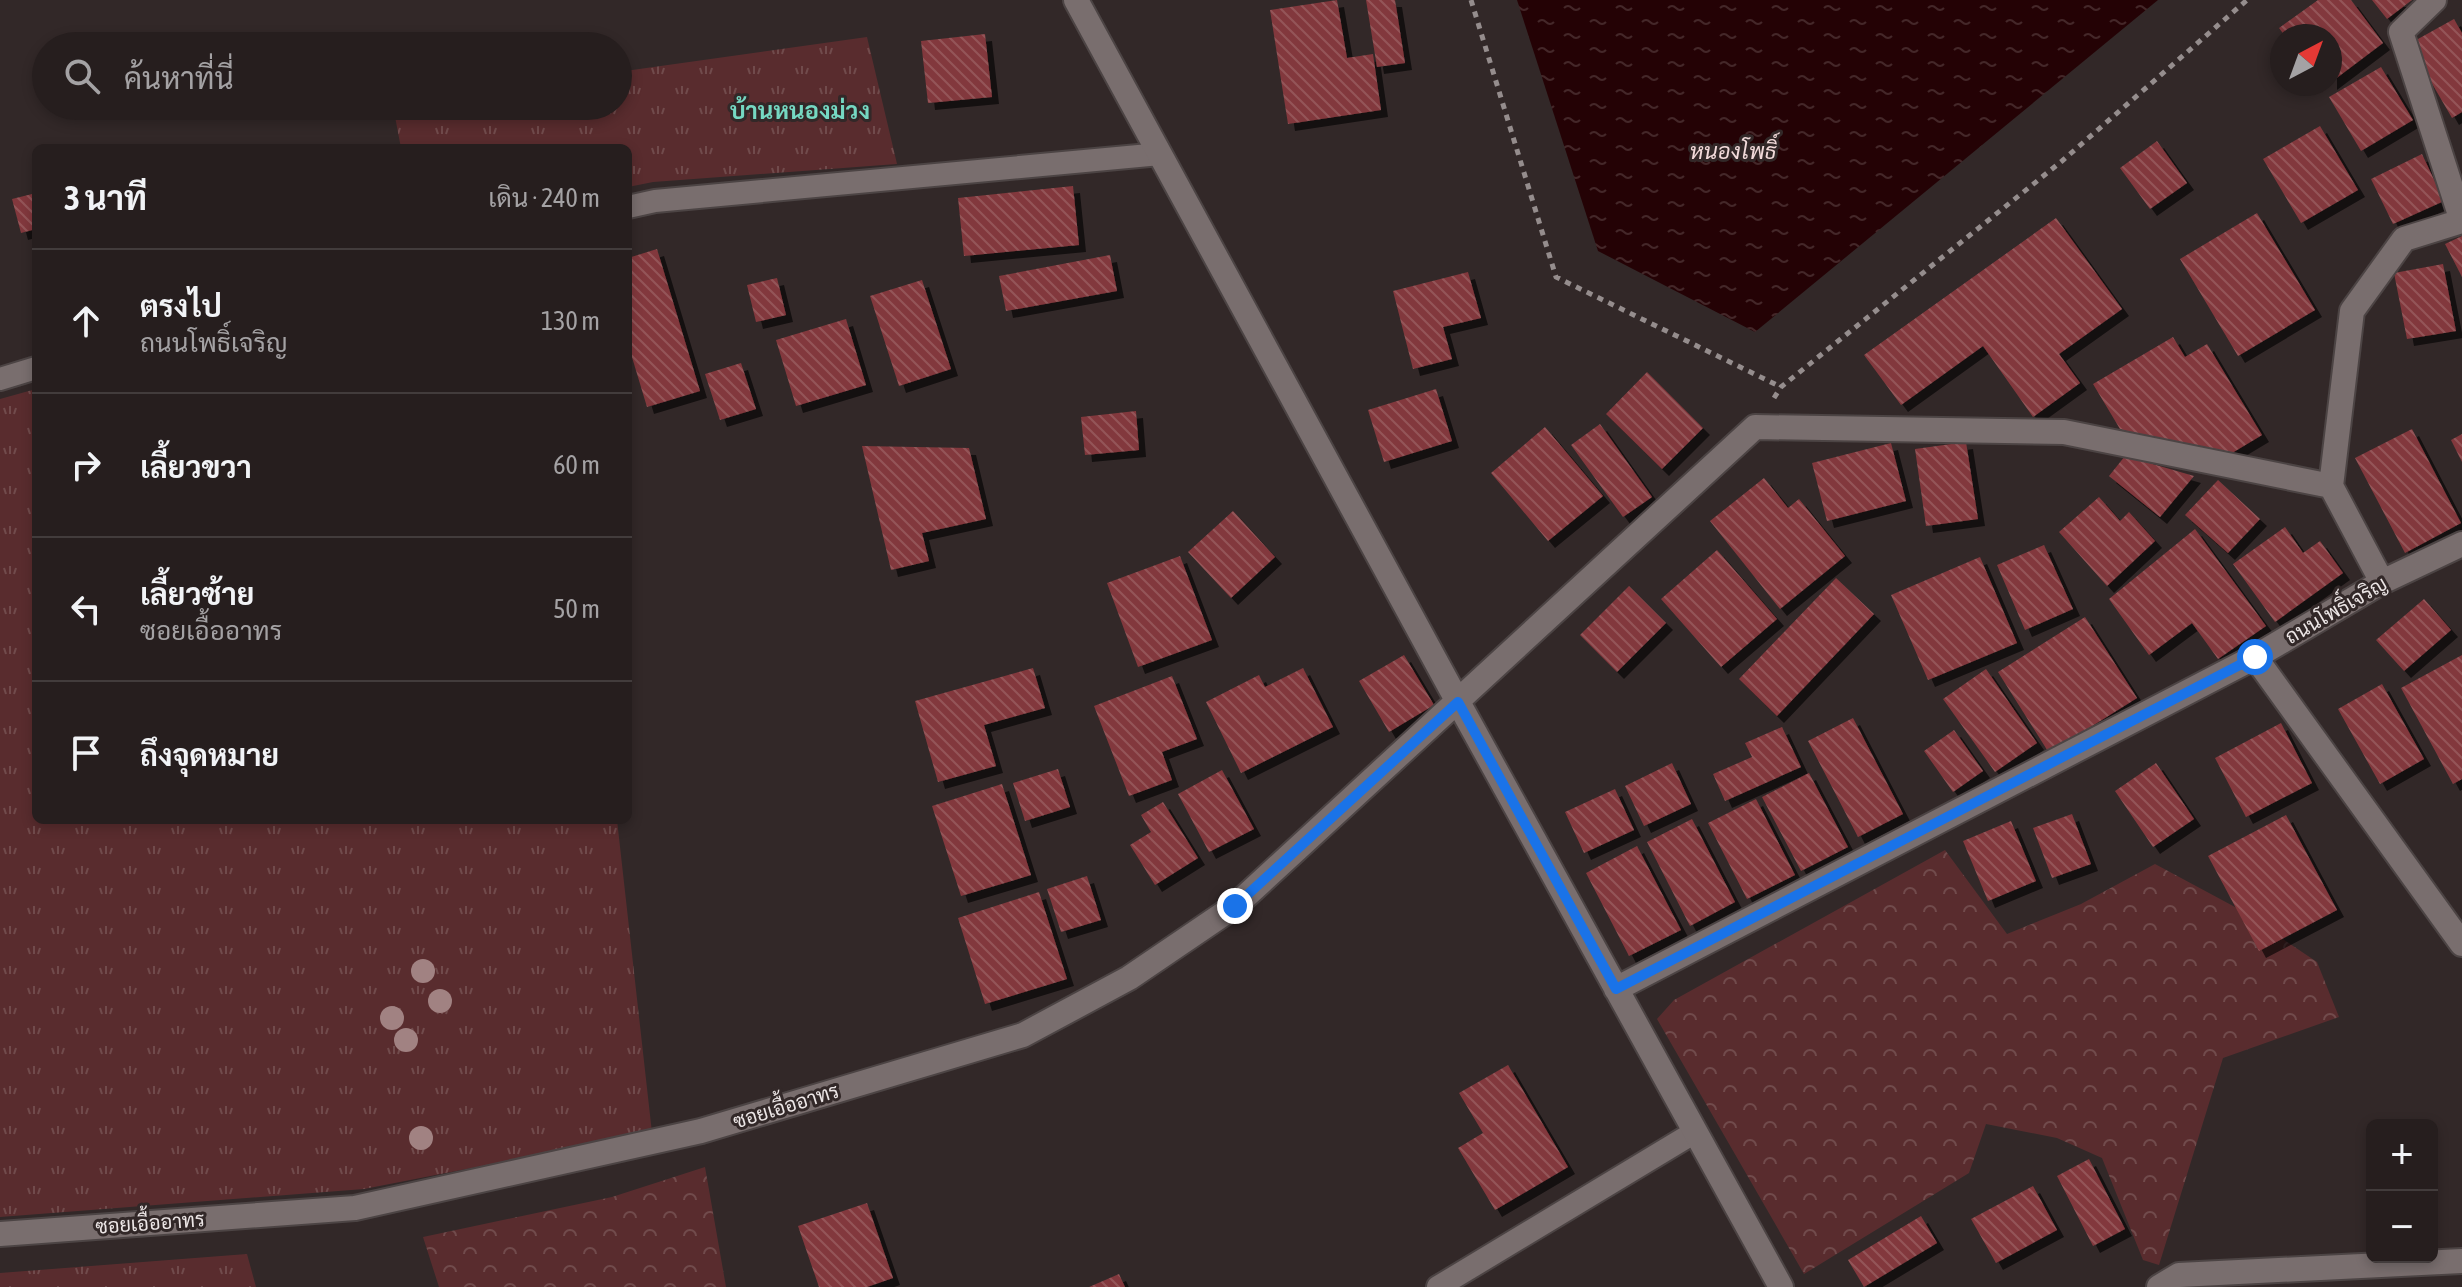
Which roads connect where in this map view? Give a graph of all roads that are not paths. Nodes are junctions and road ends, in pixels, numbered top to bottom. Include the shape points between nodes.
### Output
1 (1076, 0) edge
2 (2434, 0) edge
3 (1160, 154) junction
4 (632, 206) edge
5 (2462, 221) edge
6 (32, 369) edge
7 (0, 379) edge
8 (2331, 486) junction
9 (2462, 544) edge
10 (2382, 582) junction
11 (2255, 657) junction
12 (1458, 702) junction
13 (2462, 944) edge
14 (1616, 989) junction
15 (1695, 1132) junction
16 (0, 1234) edge
17 (2462, 1261) edge
18 (1438, 1287) edge
19 (1781, 1287) edge
20 (2159, 1287) edge

1 - 3 street
2 - 5 street via 2401,32
3 - 4 lane
3 - 12 street
5 - 8 street via 2404,239 2352,311
6 - 7 lane
8 - 10 street
8 - 12 street, ซอยเอื้ออาทร via 2064,432 1755,427
9 - 10 street, ถนนโพธิ์เจริญ
10 - 11 street, ถนนโพธิ์เจริญ
11 - 13 street
11 - 14 street, ถนนโพธิ์เจริญ
12 - 14 street
12 - 16 street, ซอยเอื้ออาทร via 1235,906 1129,978 1023,1035 701,1131 355,1208
14 - 15 street
15 - 18 lane
15 - 19 street
17 - 20 street via 2179,1275

